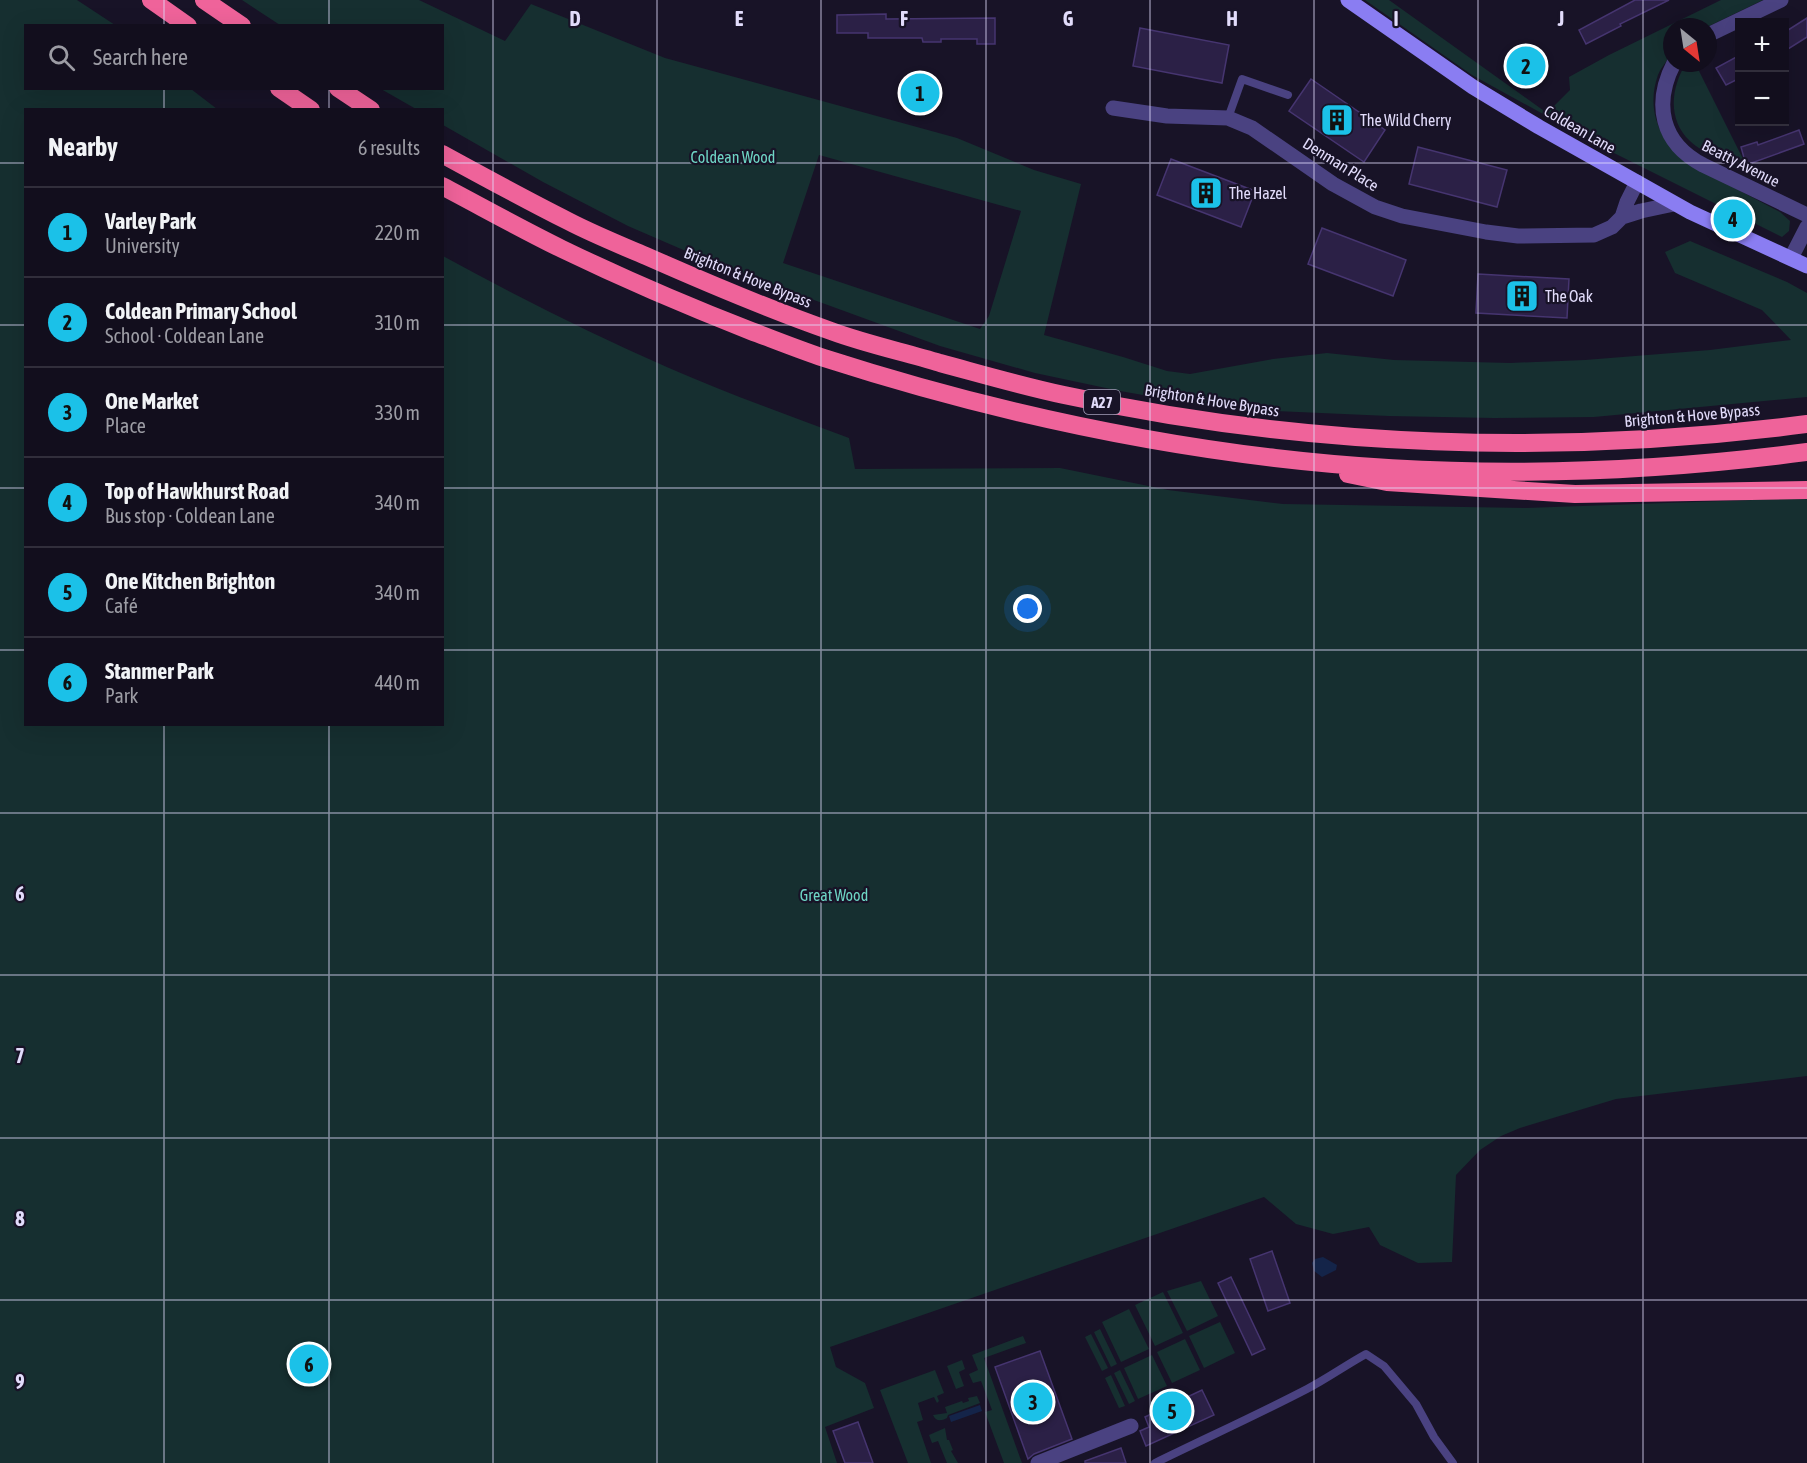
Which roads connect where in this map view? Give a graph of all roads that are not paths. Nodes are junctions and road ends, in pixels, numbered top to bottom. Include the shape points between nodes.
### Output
1 (151, 0) edge
2 (204, 0) edge
3 (1348, 0) edge
4 (1781, 0) edge
5 (185, 24) edge
6 (239, 24) edge
7 (1717, 31) edge
8 (1671, 72) edge
9 (282, 90) edge
10 (341, 90) edge
11 (1288, 95) dead end
12 (308, 108) edge
13 (368, 108) edge
14 (1113, 108) dead end
15 (1228, 118) junction
16 (444, 155) edge
17 (1637, 182) junction
18 (444, 187) edge
19 (1674, 204) junction
20 (1807, 215) edge
21 (1622, 217) junction
22 (1807, 227) edge
23 (1791, 258) junction
24 (1807, 266) edge
25 (1807, 424) edge
26 (1807, 452) edge
27 (1277, 458) junction
28 (1807, 490) edge
29 (1131, 1426) dead end
30 (1038, 1463) edge
31 (1155, 1463) edge
32 (1453, 1463) edge

1 - 5 highway
2 - 6 highway
3 - 17 street, Coldean Lane via 1473,87
4 - 7 street
8 - 20 street, Beatty Avenue via 1662,110 1667,129 1680,150
9 - 12 highway
10 - 13 highway
11 - 15 lane via 1242,80
14 - 15 street, Denman Place via 1167,116
15 - 21 street, Denman Place via 1252,128 1332,184 1375,207 1402,216 1518,236 1599,234
16 - 25 highway, Brighton & Hove Bypass / A27 via 570,222 722,290 834,333 1065,395 1187,418 1391,440 1584,442 1675,438
17 - 19 street, Coldean Lane
17 - 21 street
18 - 27 highway, A27 via 561,248 701,311 822,358 1060,422 1183,446
19 - 21 street, Denman Place
19 - 23 street, Coldean Lane
22 - 23 street
23 - 24 street, Coldean Lane
26 - 27 highway, A27 via 1674,466 1504,472 1389,468
27 - 28 highway, A27 via 1387,482 1575,494
29 - 30 street
31 - 32 lane via 1254,1417 1366,1354 1384,1366 1416,1404

